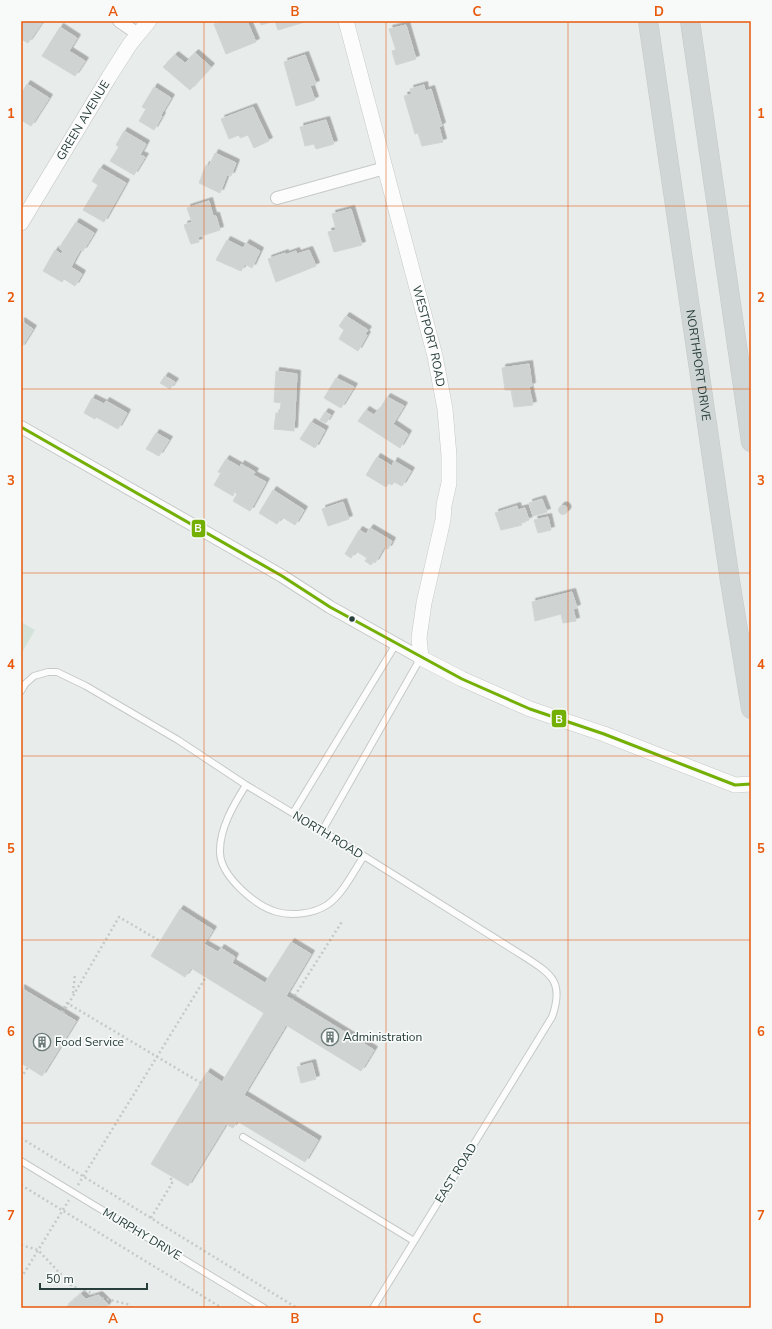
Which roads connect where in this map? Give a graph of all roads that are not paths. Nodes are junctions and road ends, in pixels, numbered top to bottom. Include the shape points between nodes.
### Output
1 (119, 21) edge
2 (149, 21) edge
3 (346, 21) edge
4 (648, 21) edge
5 (690, 21) edge
6 (138, 34) junction
7 (385, 168) junction
8 (277, 198) dead end
9 (21, 223) edge
10 (21, 427) edge
11 (751, 442) edge
12 (396, 644) junction
13 (421, 658) junction
14 (21, 691) edge
15 (751, 709) edge
16 (751, 784) edge
17 (246, 785) junction
18 (293, 813) junction
19 (322, 831) junction
20 (364, 856) junction
21 (539, 1039) joint
22 (243, 1137) dead end
23 (21, 1161) edge
24 (414, 1241) junction
25 (264, 1308) edge
26 (373, 1308) edge

1 - 6 street
2 - 6 street, GREEN AVENUE
3 - 7 street, WESTPORT ROAD
4 - 15 main road, NORTHPORT DRIVE
5 - 11 main road
6 - 9 street, GREEN AVENUE via 109,77
7 - 8 street
7 - 13 street, WESTPORT ROAD via 435,356 445,409 449,456 449,483 443,520 424,603 419,638
10 - 12 street
12 - 13 street
12 - 18 lane
13 - 16 street via 530,709 604,734 735,785
13 - 19 lane
14 - 17 lane, NORTH ROAD via 34,676 57,672 86,686 178,740
17 - 18 lane, NORTH ROAD
17 - 20 lane via 227,818 220,842 220,854 229,875 237,885 265,907 276,912 302,914 326,906 346,883
18 - 19 lane, NORTH ROAD
19 - 20 lane, NORTH ROAD
20 - 21 lane, NORTH ROAD via 549,974 558,996 552,1017
21 - 24 lane, EAST ROAD
22 - 24 lane
23 - 25 lane, MURPHY DRIVE
24 - 26 lane, EAST ROAD

